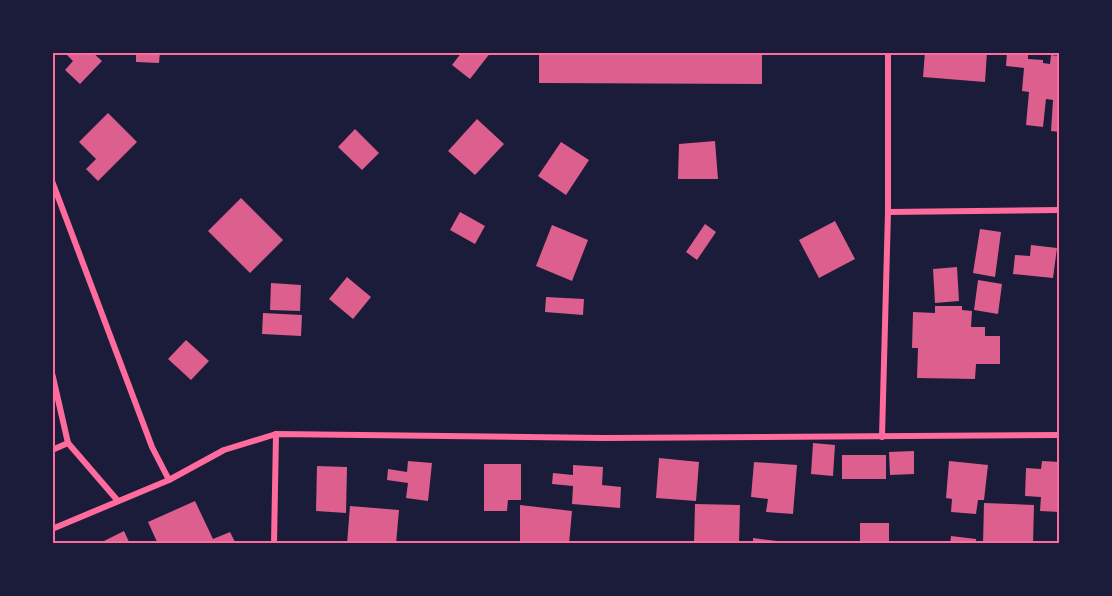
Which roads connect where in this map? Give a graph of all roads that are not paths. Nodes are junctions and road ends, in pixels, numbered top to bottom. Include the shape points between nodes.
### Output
1 (888, 52) edge
2 (52, 181) edge
3 (1059, 210) edge
4 (888, 212) junction
5 (52, 373) edge
6 (276, 434) junction
7 (1059, 435) edge
8 (882, 437) junction
9 (68, 443) junction
10 (52, 450) edge
11 (169, 480) junction
12 (118, 501) junction
13 (52, 529) edge
14 (274, 543) edge

1 - 4 street
2 - 11 street via 152,447
3 - 4 street
4 - 8 street
5 - 9 street
6 - 8 street
6 - 11 street via 224,450
6 - 14 street
7 - 8 street
9 - 10 street
9 - 12 street
11 - 12 street
12 - 13 street

